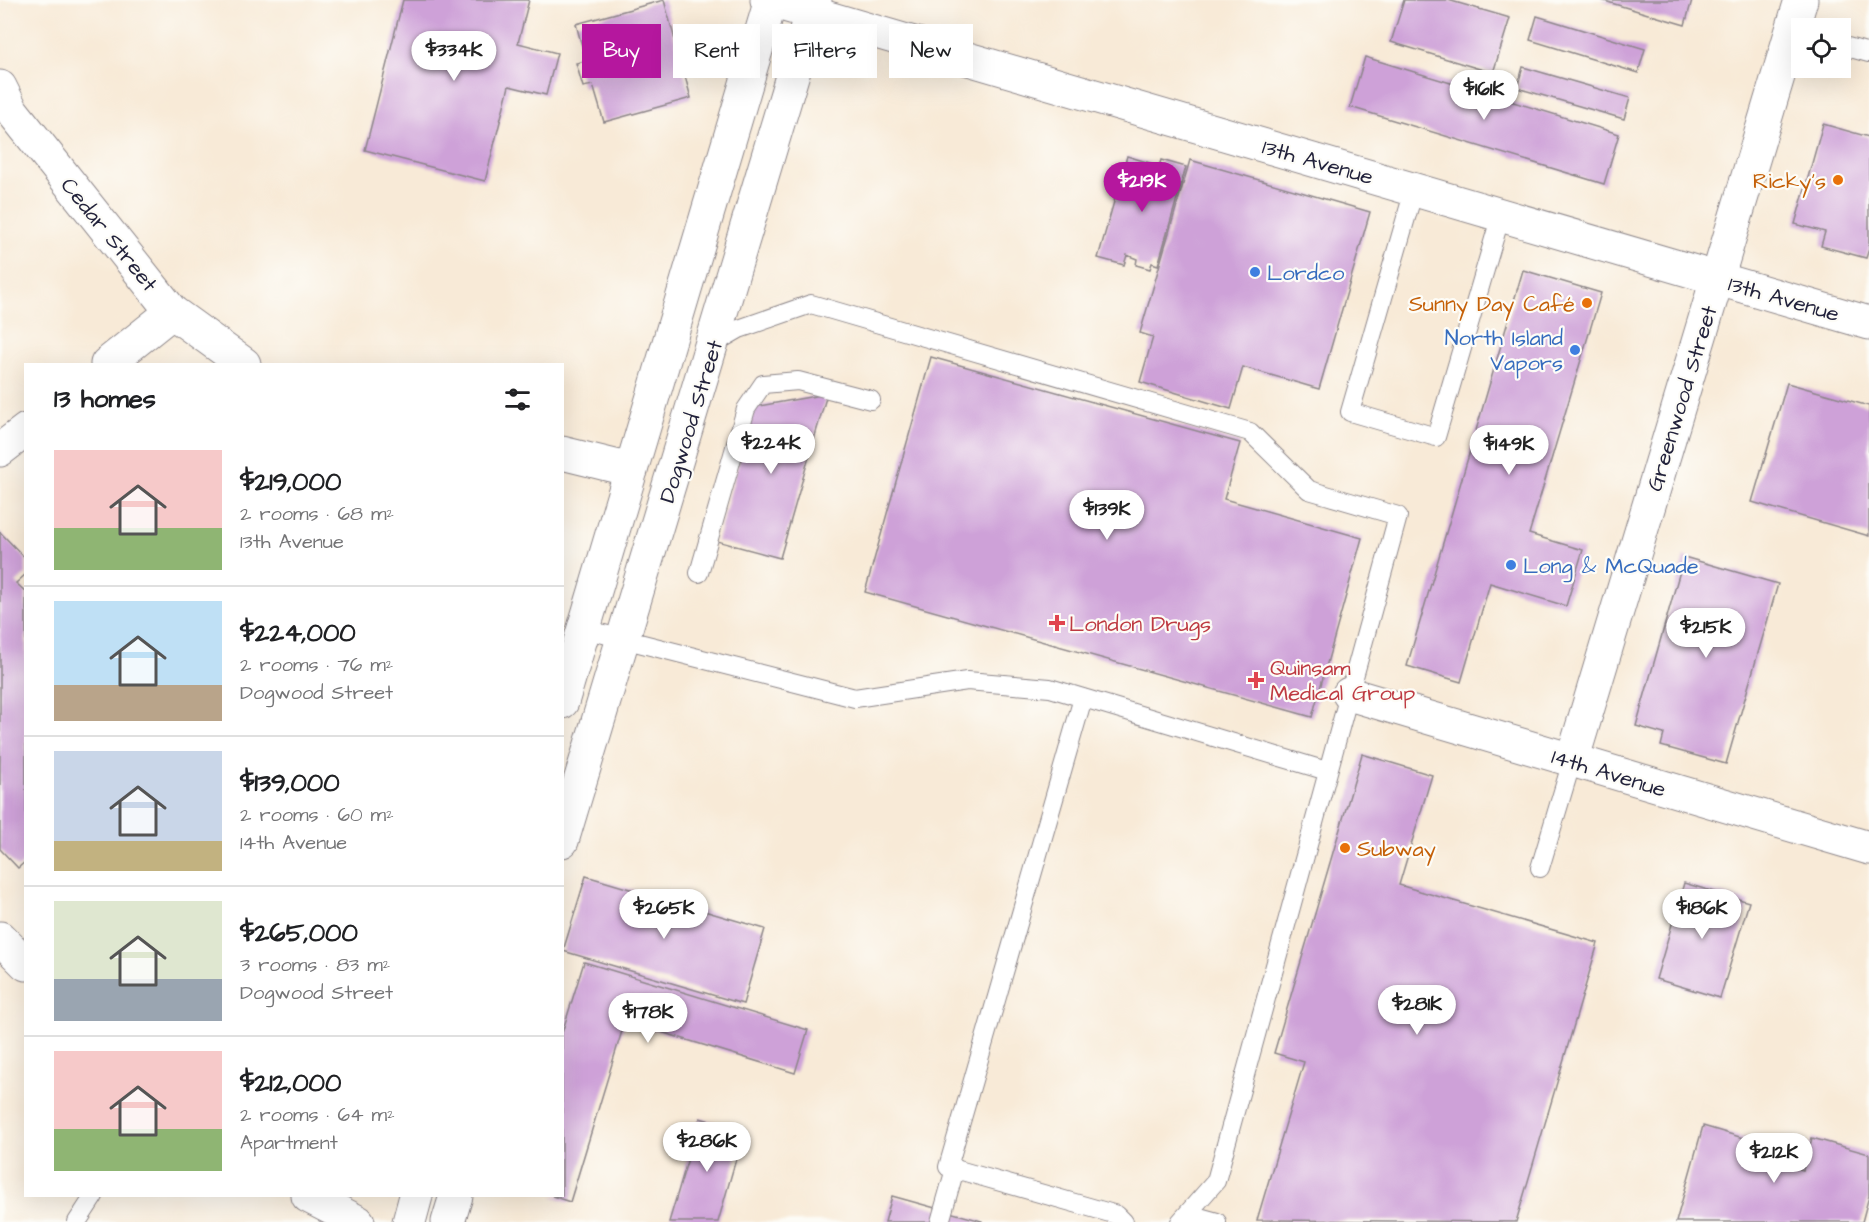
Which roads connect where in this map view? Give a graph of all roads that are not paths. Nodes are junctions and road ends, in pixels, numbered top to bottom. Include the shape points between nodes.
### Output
1 (770, 0) edge
2 (814, 6) edge
3 (1791, 43) edge
4 (1851, 48) edge
5 (1869, 53) edge
6 (0, 87) edge
7 (1414, 190) junction
8 (1501, 214) junction
9 (1717, 278) junction
10 (172, 312) junction
11 (1869, 323) edge
12 (713, 344) junction
13 (108, 363) edge
14 (243, 363) edge
15 (871, 400) dead end
16 (24, 432) edge
17 (0, 450) edge
18 (564, 453) edge
19 (631, 470) junction
20 (699, 573) dead end
21 (584, 629) junction
22 (623, 639) junction
23 (1349, 694) junction
24 (564, 695) edge
25 (1083, 698) junction
26 (1572, 761) junction
27 (1328, 771) junction
28 (564, 834) edge
29 (1869, 848) edge
30 (1540, 868) dead end
31 (0, 938) edge
32 (24, 962) edge
33 (955, 1169) junction
34 (93, 1197) edge
35 (310, 1197) edge
36 (416, 1197) edge
37 (456, 1197) edge
38 (1184, 1218) edge
39 (77, 1222) edge
40 (358, 1222) edge
41 (409, 1222) edge
42 (448, 1222) edge
43 (940, 1222) edge
44 (1124, 1222) edge
45 (1217, 1222) edge

1 - 2 street, 13th Avenue
1 - 19 street, Dogwood Street
2 - 7 street, 13th Avenue
2 - 12 street, Dogwood Street
3 - 9 street, Greenwood Street
4 - 5 lane
6 - 10 street, Cedar Street via 12,111
7 - 8 street, 13th Avenue
7 - 8 lane via 1350,412 1426,434 1436,436
8 - 9 street, 13th Avenue
9 - 11 street, 13th Avenue
9 - 26 street, Greenwood Street
10 - 13 street, Cedar Street
10 - 14 street
12 - 22 street, Dogwood Street
12 - 23 lane via 739,329 811,304 1250,432 1309,490 1398,516
15 - 20 lane via 798,381 763,384 746,409
16 - 17 street
18 - 19 street
19 - 21 street, Dogwood Street
21 - 22 lane
21 - 24 street, Dogwood Street
22 - 25 lane via 855,698 967,681 1050,688
22 - 28 street, Dogwood Street
23 - 26 street, 14th Avenue
23 - 27 lane
25 - 27 lane
25 - 33 lane via 948,1167
26 - 29 street, 14th Avenue
26 - 30 lane
27 - 38 lane via 1216,1181
31 - 32 street
33 - 43 lane
33 - 44 lane via 1117,1215
34 - 39 lane
35 - 40 street
36 - 41 street
37 - 42 street
38 - 45 lane

